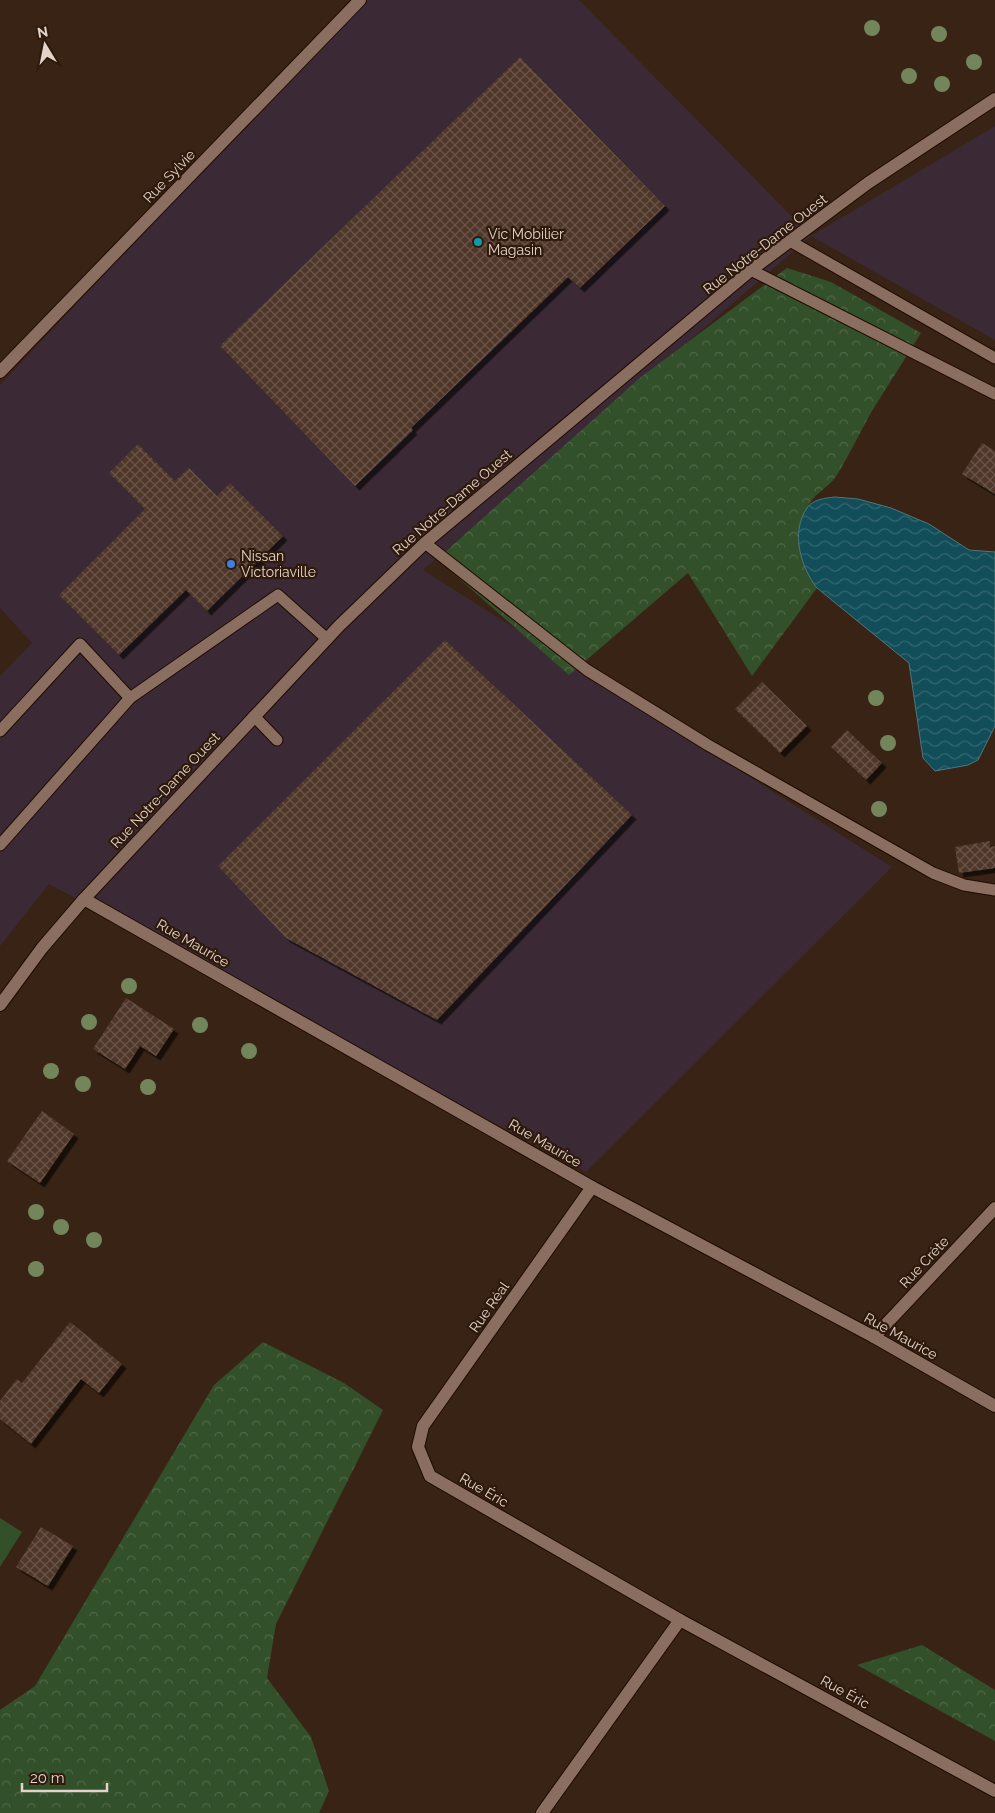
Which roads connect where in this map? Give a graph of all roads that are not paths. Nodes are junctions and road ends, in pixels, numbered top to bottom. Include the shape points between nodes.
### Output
1 (360, 0) edge
2 (995, 100) edge
3 (790, 241) junction
4 (751, 270) junction
5 (995, 358) edge
6 (0, 372) edge
7 (995, 394) edge
8 (425, 543) junction
9 (327, 639) junction
10 (130, 698) junction
11 (254, 716) junction
12 (0, 731) edge
13 (276, 740) dead end
14 (0, 845) edge
15 (995, 890) edge
16 (84, 899) junction
17 (0, 1005) edge
18 (592, 1187) junction
19 (995, 1208) edge
20 (874, 1337) junction
21 (995, 1406) edge
22 (418, 1447) joint
23 (680, 1620) junction
24 (995, 1791) edge
25 (542, 1813) edge

1 - 6 street, Rue Sylvie
2 - 3 street, Rue Notre-Dame Ouest via 868,183
3 - 4 street, Rue Notre-Dame Ouest
3 - 5 lane
4 - 7 lane
4 - 8 street, Rue Notre-Dame Ouest
8 - 9 street, Rue Notre-Dame Ouest
8 - 15 lane via 587,670 708,745 933,873 964,885
9 - 10 lane via 278,595
9 - 11 street, Rue Notre-Dame Ouest
10 - 12 lane via 80,644
10 - 14 lane
11 - 13 lane
11 - 16 street, Rue Notre-Dame Ouest
16 - 17 street, Rue Notre-Dame Ouest
16 - 18 street, Rue Maurice
18 - 20 street, Rue Maurice
18 - 22 street, Rue Réal via 423,1426
19 - 20 street, Rue Crète
20 - 21 street, Rue Maurice
22 - 23 street, Rue Éric via 430,1476
23 - 24 street, Rue Éric
23 - 25 street

